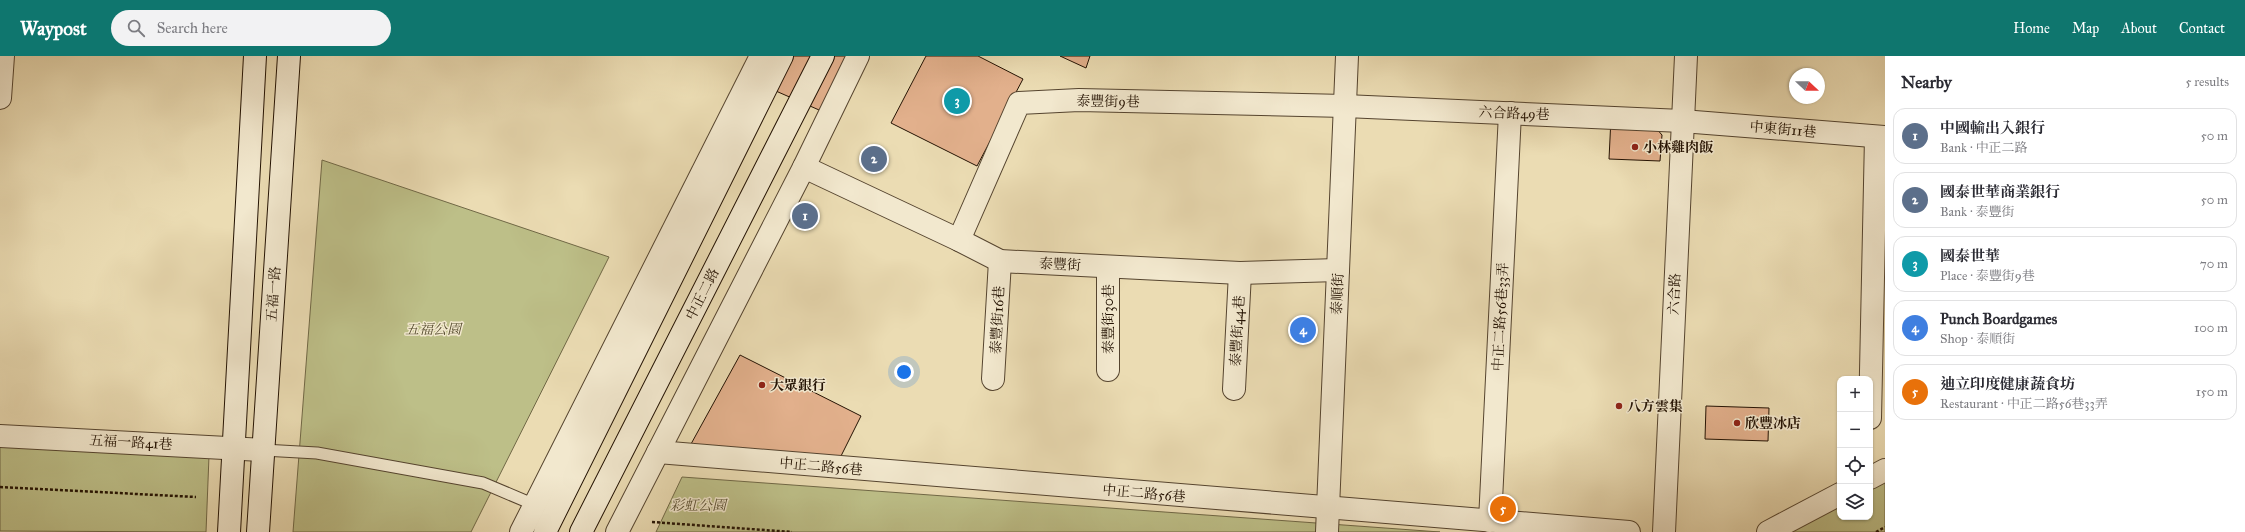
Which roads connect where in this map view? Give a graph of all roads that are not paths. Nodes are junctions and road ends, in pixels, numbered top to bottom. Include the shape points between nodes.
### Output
1 (3, 56) edge
2 (255, 56) edge
3 (289, 56) edge
4 (761, 56) edge
5 (782, 56) edge
6 (823, 56) edge
7 (858, 56) edge
8 (1347, 56) edge
9 (1686, 56) edge
10 (0, 98) edge
11 (1345, 106) junction
12 (1510, 113) junction
13 (1682, 121) junction
14 (1880, 137) edge
15 (804, 167) junction
16 (959, 240) junction
17 (1000, 261) junction
18 (1108, 267) junction
19 (1338, 270) junction
20 (1240, 273) junction
21 (1879, 289) edge
22 (1108, 370) dead end
23 (993, 379) dead end
24 (1234, 389) dead end
25 (1870, 412) edge
26 (0, 436) edge
27 (233, 447) junction
28 (263, 450) junction
29 (658, 452) junction
30 (1885, 470) edge
31 (1873, 476) edge
32 (1837, 496) edge
33 (535, 505) junction
34 (1328, 509) junction
35 (1490, 521) junction
36 (229, 532) edge
37 (258, 532) edge
38 (521, 532) edge
39 (545, 532) edge
40 (581, 532) edge
41 (617, 532) edge
42 (1327, 532) edge
43 (1629, 532) edge
44 (1664, 532) edge
45 (1768, 532) edge

1 - 10 street
2 - 27 street
3 - 28 street, 五福一路
4 - 33 street
5 - 39 street
6 - 40 street, 中正二路
7 - 15 street
8 - 11 street, 泰順街
9 - 13 street, 六合路
11 - 12 street, 六合路49巷
11 - 16 street, 泰豐街9巷 via 1079,100 1019,103
11 - 19 street, 泰順街
12 - 13 street, 六合路49巷
12 - 35 street, 中正二路56巷33弄
13 - 14 street, 中東街11巷
13 - 44 street, 六合路
14 - 21 street
15 - 16 street, 泰豐街
15 - 29 street
16 - 17 street, 泰豐街
17 - 18 street, 泰豐街
17 - 23 street, 泰豐街16巷
18 - 20 street, 泰豐街
18 - 22 street, 泰豐街30巷
19 - 20 street, 泰豐街
19 - 34 street, 泰順街
20 - 24 street, 泰豐街44巷
21 - 25 street
26 - 27 street, 五福一路41巷
27 - 28 street, 五福一路41巷
27 - 36 street
28 - 33 lane via 317,453 483,483
28 - 37 street, 五福一路
29 - 34 street, 中正二路56巷
29 - 41 street
30 - 31 street
32 - 45 street
33 - 38 street
34 - 35 street, 中正二路56巷
34 - 42 street, 泰順街
35 - 43 street, 中正二路56巷

